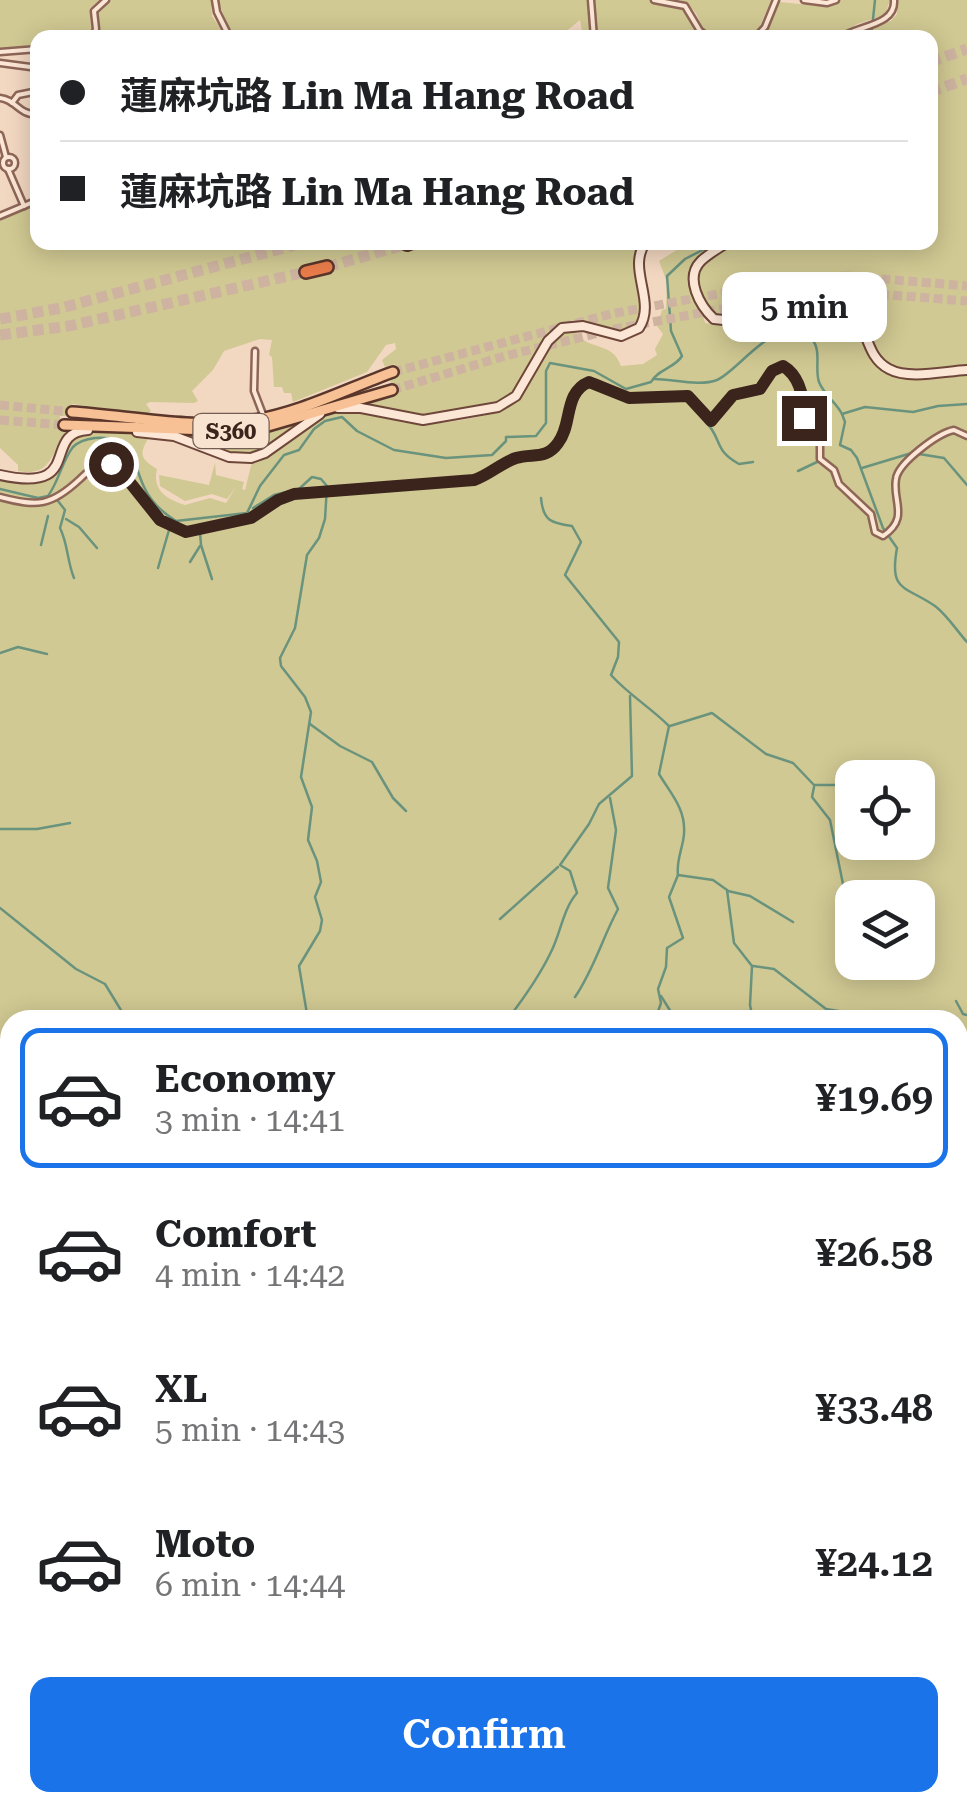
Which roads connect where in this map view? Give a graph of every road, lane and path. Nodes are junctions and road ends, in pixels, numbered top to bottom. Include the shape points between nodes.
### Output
1 (106, 0) edge
2 (215, 0) edge
3 (590, 0) edge
4 (654, 0) edge
5 (776, 0) edge
6 (804, 0) edge
7 (836, 0) edge
8 (894, 0) edge
9 (94, 30) edge
10 (226, 30) edge
11 (593, 30) edge
12 (699, 30) edge
13 (762, 30) edge
14 (856, 30) edge
15 (30, 50) edge
16 (0, 52) edge
17 (0, 62) edge
18 (30, 67) edge
19 (30, 93) edge
20 (0, 98) edge
21 (12, 104) junction
22 (30, 114) edge
23 (0, 134) edge
24 (6, 158) junction
25 (4, 166) edge
26 (30, 203) edge
27 (24, 206) junction
28 (0, 216) edge
29 (642, 250) edge
30 (716, 250) edge
31 (327, 267) tunnel mouth
32 (306, 272) tunnel mouth
33 (254, 350) dead end
34 (967, 370) edge
35 (393, 372) tunnel mouth
36 (392, 390) tunnel mouth
37 (72, 412) tunnel mouth
38 (266, 422) junction
39 (64, 425) tunnel mouth
40 (967, 436) edge
41 (0, 475) edge
42 (0, 496) edge

1 - 9 street via 94,11
2 - 10 street
3 - 11 street
4 - 12 street via 685,6
5 - 13 street
6 - 7 street
8 - 14 street via 893,14
15 - 16 street
17 - 18 street
19 - 21 street
20 - 21 street
21 - 22 street
23 - 24 street
24 - 25 street
24 - 25 street via 16,162
25 - 27 street
26 - 27 street
27 - 28 street
29 - 41 main road via 646,316 636,332 616,336 583,326 562,328 516,396 498,407 423,420 364,408 323,412 265,453 244,459 174,436 81,430 68,438 42,478
30 - 34 main road via 694,272 697,293 714,319 738,320 784,290 822,292 852,308 888,369
31 - 32 highway
33 - 38 street via 254,391
35 - 38 main road, S360
36 - 38 main road, S360
37 - 38 main road, S360 via 194,424
38 - 39 main road, S360 via 204,432
40 - 42 street via 941,434 900,468 900,512 885,536 876,534 871,514 820,459 821,436 805,422 802,395 783,366 760,389 730,397 711,421 688,396 629,398 585,383 572,398 561,440 547,453 511,460 474,480 284,496 251,518 186,532 160,520 106,462 53,501

